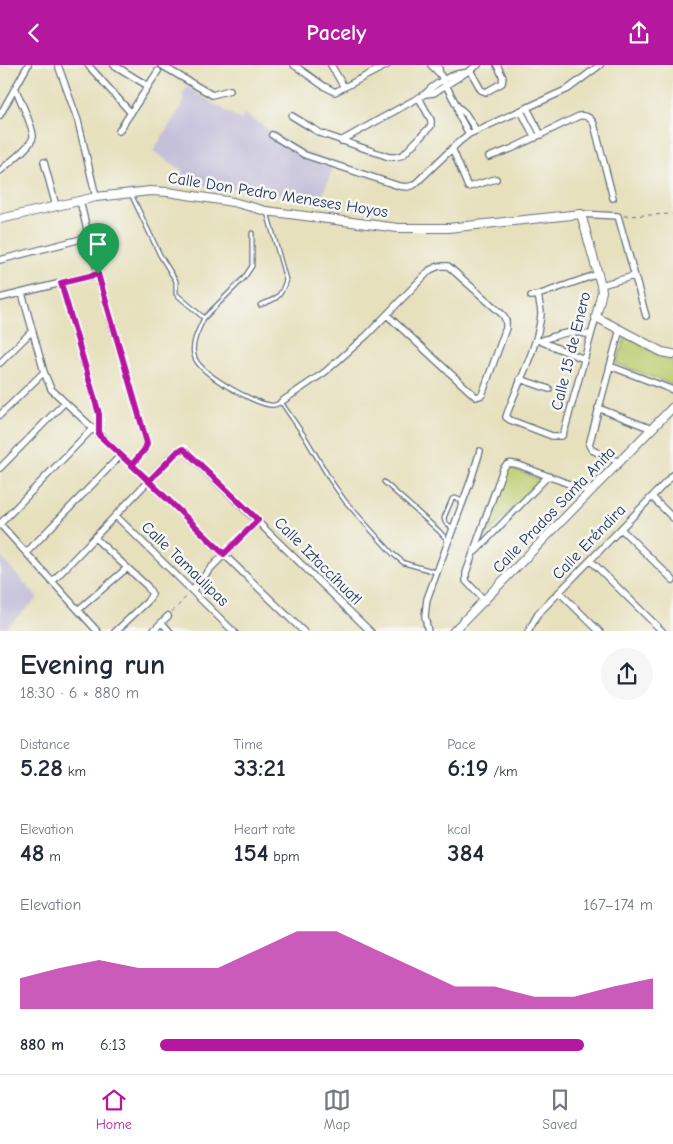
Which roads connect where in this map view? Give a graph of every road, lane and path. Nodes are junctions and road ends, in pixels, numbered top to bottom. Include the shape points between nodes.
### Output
1 (28, 65) edge
2 (58, 65) edge
3 (88, 65) edge
4 (114, 65) edge
5 (294, 65) edge
6 (332, 65) edge
7 (387, 65) edge
8 (431, 65) edge
9 (438, 65) edge
10 (478, 65) edge
11 (498, 65) edge
12 (600, 65) edge
13 (380, 67) edge
14 (160, 68) edge
15 (470, 70) junction
16 (440, 74) junction
17 (445, 83) junction
18 (148, 86) junction
19 (344, 87) junction
20 (15, 88) junction
21 (230, 90) dead end
22 (419, 97) junction
23 (458, 106) junction
24 (527, 108) junction
25 (521, 111) junction
26 (131, 113) junction
27 (0, 115) edge
28 (292, 116) dead end
29 (476, 130) junction
30 (119, 131) dead end
31 (469, 134) junction
32 (272, 135) dead end
33 (541, 135) junction
34 (534, 138) junction
35 (341, 141) junction
36 (452, 148) junction
37 (489, 157) dead end
38 (44, 162) dead end
39 (0, 171) edge
40 (496, 179) dead end
41 (130, 193) junction
42 (96, 197) junction
43 (613, 198) dead end
44 (80, 201) junction
45 (56, 206) junction
46 (266, 211) junction
47 (581, 214) junction
48 (673, 214) edge
49 (618, 216) junction
50 (0, 219) edge
51 (252, 233) dead end
52 (89, 237) junction
53 (0, 260) edge
54 (98, 274) junction
55 (598, 274) junction
56 (634, 276) junction
57 (61, 283) junction
58 (601, 285) junction
59 (22, 293) junction
60 (538, 295) junction
61 (530, 296) dead end
62 (0, 298) edge
63 (260, 305) dead end
64 (387, 315) junction
65 (646, 316) dead end
66 (596, 317) junction
67 (204, 318) junction
68 (620, 329) junction
69 (32, 331) junction
70 (591, 335) junction
71 (538, 340) junction
72 (673, 354) edge
73 (584, 359) junction
74 (0, 363) edge
75 (610, 366) junction
76 (44, 372) junction
77 (520, 379) junction
78 (549, 389) dead end
79 (673, 390) edge
80 (282, 402) junction
81 (64, 403) junction
82 (673, 407) edge
83 (598, 408) junction
84 (0, 415) edge
85 (92, 429) junction
86 (652, 429) junction
87 (99, 435) junction
88 (480, 451) dead end
89 (121, 455) junction
90 (620, 462) junction
91 (132, 465) junction
92 (0, 468) edge
93 (673, 475) edge
94 (547, 477) junction
95 (149, 481) junction
96 (384, 482) dead end
97 (590, 492) junction
98 (652, 497) junction
99 (463, 502) junction
100 (116, 516) junction
101 (673, 517) edge
102 (258, 520) junction
103 (0, 524) edge
104 (453, 529) junction
105 (621, 529) junction
106 (95, 538) junction
107 (448, 541) junction
108 (26, 553) junction
109 (473, 553) junction
110 (224, 554) junction
111 (590, 561) junction
112 (127, 568) junction
113 (436, 572) junction
114 (673, 580) edge
115 (52, 582) junction
116 (192, 591) junction
117 (559, 592) junction
118 (485, 601) junction
119 (78, 610) junction
120 (168, 616) joint
121 (162, 623) junction
122 (363, 629) edge
123 (531, 630) edge
124 (98, 631) edge
125 (115, 631) edge
126 (152, 631) edge
127 (170, 631) edge
128 (234, 631) edge
129 (304, 631) edge
130 (371, 631) edge
131 (428, 631) edge
132 (453, 631) edge
133 (600, 631) edge
134 (663, 631) edge

1 - 20 street
2 - 42 street via 78,121
3 - 26 street
4 - 18 street
5 - 19 street via 335,92
6 - 19 street
7 - 13 street
8 - 16 street
9 - 16 street
10 - 15 street
11 - 15 street via 502,83 486,92 480,90
12 - 24 street via 568,89
13 - 19 street
14 - 18 street
14 - 21 street via 212,95
15 - 17 street
16 - 17 street
17 - 22 street
17 - 23 street
18 - 26 street
20 - 27 street
20 - 39 street via 32,130 32,138
22 - 35 street
22 - 35 street via 431,126 403,155 389,157
23 - 29 street
23 - 31 street via 459,116
24 - 25 street
24 - 33 street
25 - 29 street
25 - 34 street
26 - 30 street
28 - 35 street
29 - 31 street
31 - 36 street
32 - 36 street via 306,155 407,187 418,182
33 - 34 street
33 - 43 street via 579,116 591,119
34 - 37 street
36 - 40 street via 468,187
38 - 45 street
41 - 42 street, Calle Don Pedro Meneses Hoyos
41 - 46 street, Calle Don Pedro Meneses Hoyos via 168,192
41 - 67 lane via 176,281 176,293
42 - 44 street, Calle Don Pedro Meneses Hoyos
44 - 45 street, Calle Don Pedro Meneses Hoyos
44 - 52 street
45 - 50 street, Calle Don Pedro Meneses Hoyos
46 - 47 street, Calle Don Pedro Meneses Hoyos via 398,228 436,228
46 - 63 lane via 286,280 277,299
47 - 49 street, Calle Don Pedro Meneses Hoyos
47 - 55 street, Calle 15 de Enero
48 - 49 path
49 - 56 street
51 - 67 lane via 252,266
52 - 53 street
52 - 54 street
54 - 57 street
54 - 91 street via 146,439 147,446
55 - 58 street, Calle 15 de Enero
55 - 60 street
56 - 58 street
56 - 65 street
57 - 59 street
57 - 87 street via 99,414
58 - 66 street, Calle 15 de Enero
59 - 62 street
59 - 69 street
60 - 61 street
60 - 71 street via 541,314
64 - 64 street via 476,397 482,395 506,321 448,266 430,270
64 - 80 street via 325,372
66 - 68 street
66 - 70 street, Calle 15 de Enero
67 - 80 lane via 194,344 195,361 217,380 258,402 272,406
68 - 72 street via 662,353
68 - 75 street
69 - 74 street
69 - 76 street
70 - 71 street via 577,331
70 - 73 street, Calle 15 de Enero
71 - 73 street
71 - 77 street
73 - 77 street, Calle 15 de Enero via 562,436 552,436 508,419
75 - 79 street
75 - 83 street
76 - 81 street via 51,389
76 - 84 street
77 - 78 street
80 - 113 lane via 341,495 370,529 404,563
81 - 85 street
81 - 92 street
82 - 86 street, Calle Prados Santa Anita
83 - 86 street
83 - 90 street via 589,445 592,451
85 - 87 street
85 - 103 street
86 - 90 street, Calle Prados Santa Anita
87 - 89 street
88 - 99 street
89 - 91 street
89 - 108 street
90 - 97 street, Calle Prados Santa Anita
91 - 95 street
93 - 98 street, Calle Eréndira
94 - 97 street
94 - 109 street
94 - 109 street via 518,465 506,465
95 - 100 street
95 - 102 street, Calle Iztaccíhuatl via 181,449
95 - 110 street
96 - 107 lane
97 - 118 street, Calle Prados Santa Anita
98 - 101 street
98 - 105 street, Calle Eréndira
99 - 104 street
99 - 104 lane via 452,499 444,518
100 - 106 street
100 - 116 street, Calle Tamaulipas
102 - 110 street
102 - 122 street, Calle Iztaccíhuatl
103 - 108 street
104 - 107 street
105 - 111 street, Calle Eréndira
105 - 114 street
106 - 112 street
106 - 115 street
107 - 113 street
108 - 115 street
109 - 118 street via 466,581
110 - 116 street
110 - 129 street
111 - 117 street, Calle Eréndira
111 - 134 street
112 - 119 street
112 - 125 street via 147,585 152,594
113 - 131 street via 427,599 425,616
115 - 119 street
116 - 120 path
116 - 128 street, Calle Tamaulipas
117 - 123 street, Calle Eréndira via 538,614
117 - 133 street
118 - 132 street, Calle Prados Santa Anita
119 - 124 street
120 - 121 street
121 - 126 street
121 - 127 street
122 - 130 street, Calle Iztaccíhuatl

